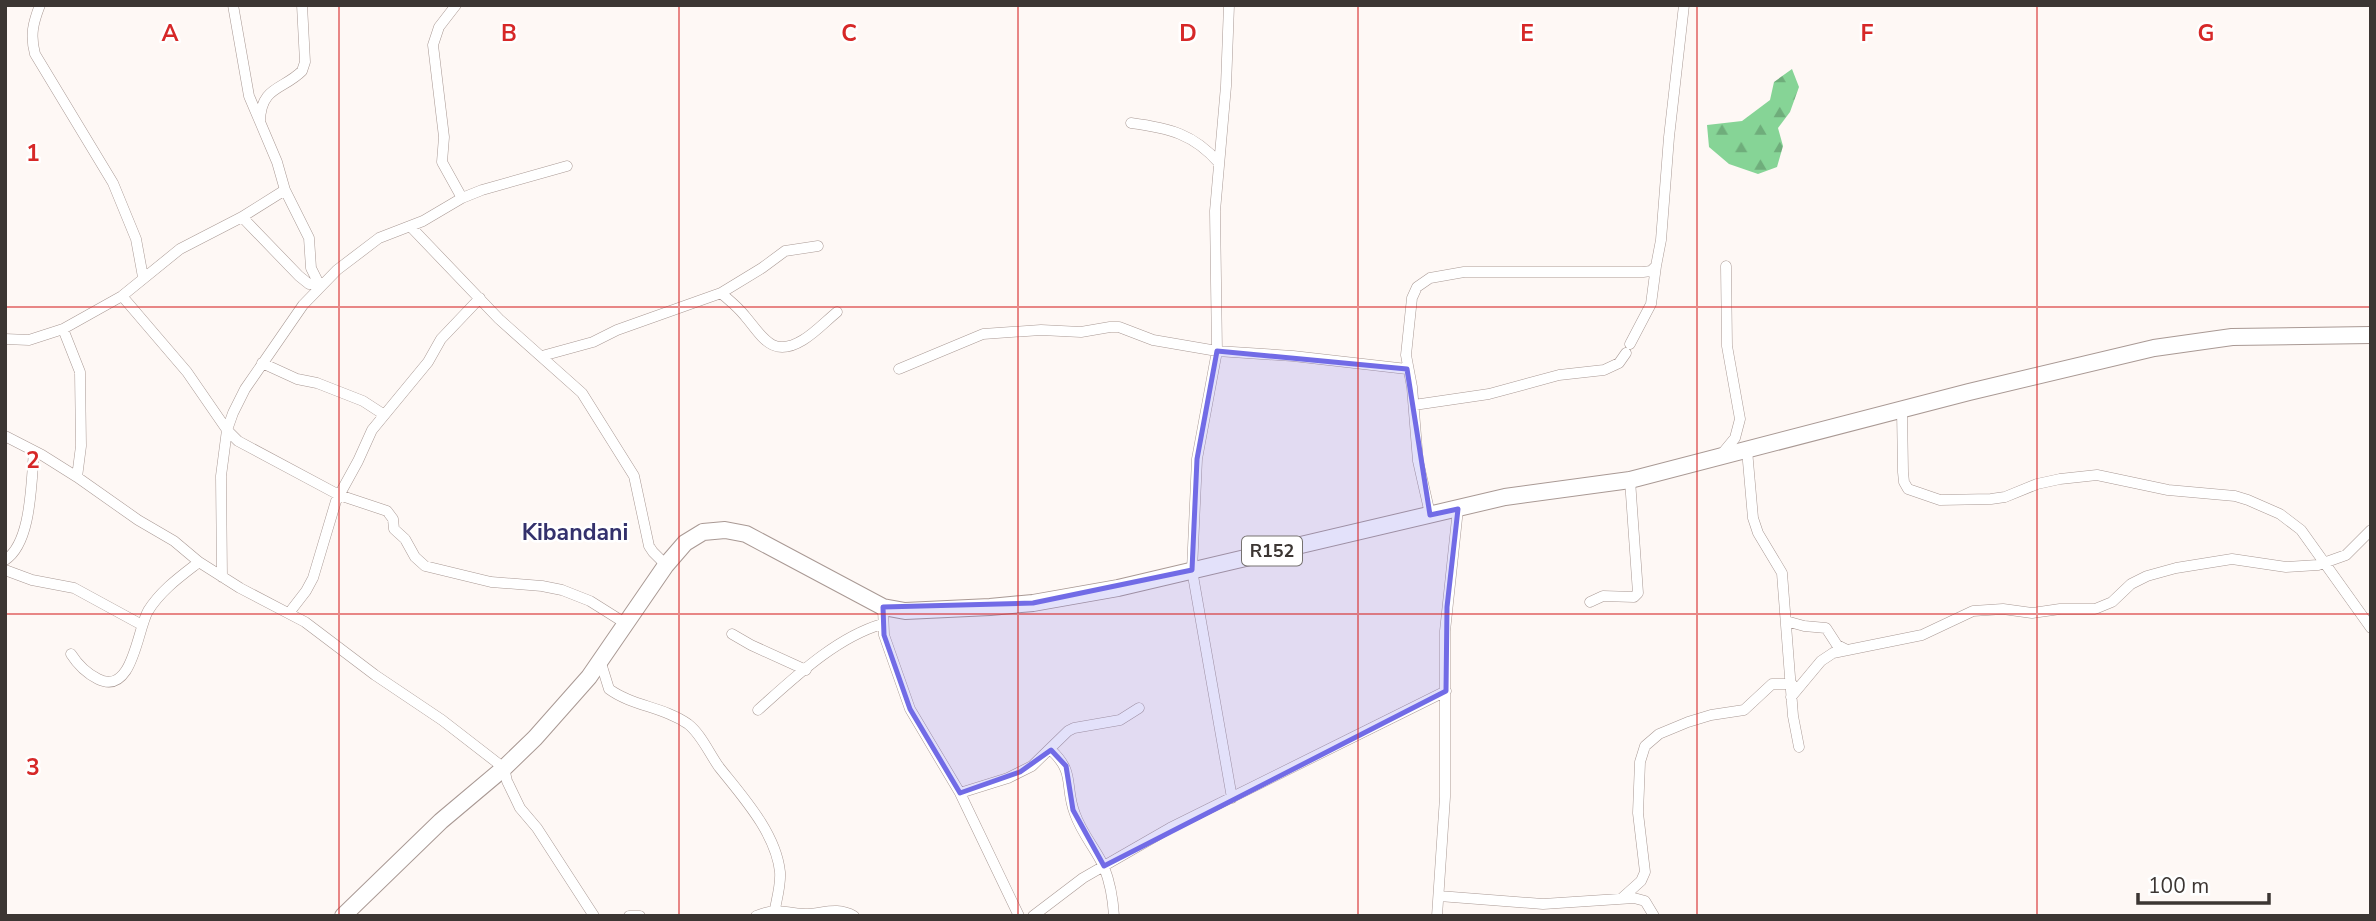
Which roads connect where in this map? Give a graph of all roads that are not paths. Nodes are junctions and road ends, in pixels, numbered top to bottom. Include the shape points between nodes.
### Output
1 (40, 5) edge
2 (233, 5) edge
3 (302, 5) edge
4 (456, 5) edge
5 (1229, 5) edge
6 (1684, 5) edge
7 (1131, 123) dead end
8 (260, 124) junction
9 (1219, 163) junction
10 (567, 166) dead end
11 (285, 190) junction
12 (462, 198) junction
13 (242, 217) junction
14 (410, 226) junction
15 (818, 246) dead end
16 (1656, 265) junction
17 (1726, 266) dead end
18 (143, 277) junction
19 (319, 285) junction
20 (721, 293) junction
21 (121, 296) junction
22 (480, 298) junction
23 (837, 312) dead end
24 (63, 329) junction
25 (2371, 335) edge
26 (5, 339) edge
27 (1217, 351) junction
28 (542, 356) junction
29 (262, 363) junction
30 (899, 369) dead end
31 (1407, 369) junction
32 (1414, 405) junction
33 (1902, 410) junction
34 (233, 412) junction
35 (383, 414) junction
36 (218, 416) junction
37 (227, 430) junction
38 (5, 436) edge
39 (1747, 450) junction
40 (34, 452) junction
41 (1718, 458) junction
42 (77, 477) junction
43 (1630, 480) junction
44 (340, 495) junction
45 (1458, 509) junction
46 (1430, 514) junction
47 (2371, 530) edge
48 (5, 560) edge
49 (2326, 561) junction
50 (199, 562) junction
51 (666, 565) junction
52 (5, 570) edge
53 (1192, 570) junction
54 (222, 577) junction
55 (1590, 602) dead end
56 (289, 613) junction
57 (882, 616) junction
58 (1786, 621) junction
59 (625, 623) junction
60 (142, 625) junction
61 (2371, 628) edge
62 (732, 634) dead end
63 (1847, 650) junction
64 (71, 654) dead end
65 (600, 660) junction
66 (806, 670) junction
67 (1792, 684) junction
68 (1446, 691) junction
69 (1791, 697) junction
70 (1139, 708) dead end
71 (758, 710) dead end
72 (1800, 747) dead end
73 (1051, 750) junction
74 (504, 768) junction
75 (960, 793) junction
76 (1232, 798) junction
77 (1104, 866) junction
78 (1439, 896) junction
79 (1622, 898) junction
80 (775, 909) junction
81 (343, 916) edge
82 (594, 916) edge
83 (629, 916) edge
84 (640, 916) edge
85 (756, 916) edge
86 (854, 916) edge
87 (1019, 916) edge
88 (1033, 916) edge
89 (1114, 916) edge
90 (1437, 916) edge
91 (1654, 916) edge

1 - 18 street via 32,26 35,54 113,183 136,239
2 - 8 street via 249,96
3 - 8 street via 302,71 265,98
4 - 12 street via 436,35 434,56 444,137 442,162
5 - 9 street
6 - 16 street
7 - 9 street via 1186,136
8 - 11 street
9 - 27 street via 1214,258
10 - 12 street
11 - 13 street
11 - 19 street via 309,238 311,268
12 - 14 street
13 - 18 street via 180,249
13 - 19 street via 299,276
14 - 19 street via 379,238
14 - 22 street
15 - 20 street via 785,251
16 - 31 street via 1643,272 1464,272 1430,278 1417,287 1412,298
16 - 32 street via 1651,304 1619,363 1489,394
17 - 41 street via 1727,346 1740,419 1735,438
18 - 21 street
19 - 29 street
20 - 23 street via 772,346 800,342
20 - 28 street via 593,342
21 - 24 street
21 - 36 street via 187,372
22 - 28 street
22 - 35 street
24 - 26 street via 29,340
24 - 42 street via 80,372
25 - 33 main road, R152 via 2232,337 2179,343
27 - 30 street via 1153,340 1119,327 1071,333 1014,331 983,334
27 - 31 street
27 - 53 street via 1197,459
28 - 51 street via 582,393 627,463 638,489 649,546
29 - 34 street
29 - 35 street via 363,401
31 - 32 street
32 - 46 street via 1416,449
33 - 39 main road, R152
33 - 49 street via 1904,482 1924,496 1991,499 2037,484 2097,475 2168,490 2235,496 2295,523
34 - 36 street
34 - 37 street
35 - 44 street
36 - 37 street
37 - 44 street via 248,448
37 - 54 street via 220,485
38 - 40 street
39 - 41 main road, R152
39 - 58 street via 1753,518 1782,573
40 - 42 street
40 - 48 street via 25,527 18,548
41 - 43 main road, R152
42 - 50 street
43 - 45 main road, R152 via 1534,492
43 - 55 street via 1638,593
44 - 56 street via 313,578
44 - 59 street via 390,514 394,529 425,566 491,582 562,590
45 - 46 main road, R152
45 - 68 street via 1447,607
46 - 53 main road, R152
47 - 49 street via 2353,551
49 - 61 street
49 - 63 street via 2286,567 2232,559 2176,568 2131,584 2095,610 1973,611 1922,635
50 - 54 street
50 - 60 street via 164,591
51 - 57 main road, R152 via 685,543 703,532 746,534
51 - 59 main road, R152
52 - 60 street via 74,587
53 - 57 main road, R152 via 1033,603
53 - 76 street
54 - 56 street
56 - 74 street
57 - 66 street
57 - 75 street via 910,709
58 - 63 street via 1826,628 1837,645
58 - 67 street
59 - 65 main road, R152
60 - 64 street via 127,669 117,681 94,677
62 - 66 street
63 - 69 street via 1821,661
65 - 74 main road, R152
65 - 80 street via 609,690 691,726 749,802 780,872
66 - 71 street
67 - 69 street
67 - 79 street via 1772,684 1744,710 1688,722 1659,734 1645,746 1638,813 1645,872
68 - 76 street
68 - 78 street
69 - 72 street
70 - 73 street via 1120,720 1074,727
73 - 75 street via 1020,772
73 - 77 street via 1066,766 1073,810
74 - 81 main road, R152 via 441,821
74 - 82 street via 520,808
75 - 87 street
76 - 77 street
77 - 88 street
77 - 89 street
78 - 79 street via 1543,904
78 - 90 street
79 - 91 street via 1645,901
80 - 85 street
80 - 86 street via 802,914 845,911
83 - 84 street

